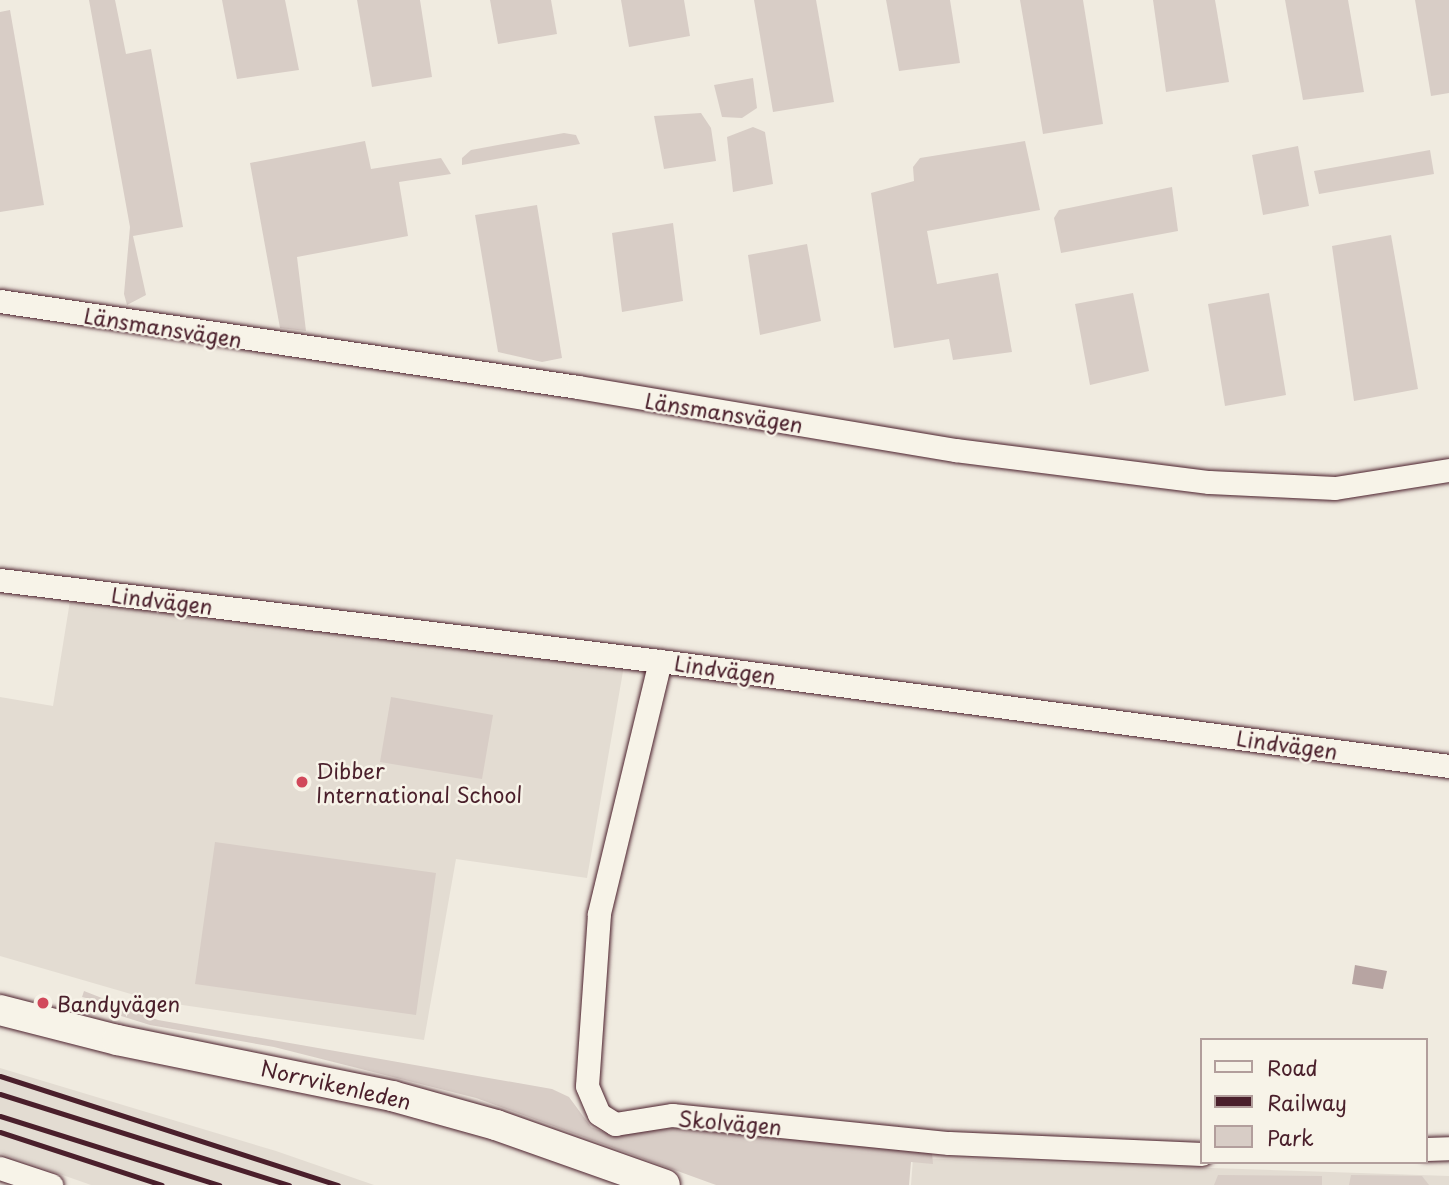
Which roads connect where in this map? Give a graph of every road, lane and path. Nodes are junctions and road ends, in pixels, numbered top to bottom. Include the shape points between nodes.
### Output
1 (0, 301) edge
2 (1449, 470) edge
3 (0, 580) edge
4 (660, 661) junction
5 (1449, 766) edge
6 (0, 1010) edge
7 (1449, 1148) edge
8 (1428, 1149) edge
9 (1200, 1154) edge
10 (0, 1168) edge
11 (51, 1185) edge
12 (665, 1185) edge

1 - 2 street, Länsmansvägen via 578,387 954,450 1209,482 1335,488
3 - 4 street, Lindvägen
4 - 5 street, Lindvägen
4 - 9 street, Skolvägen via 599,914 587,1086 599,1114 615,1124 672,1115 949,1143
6 - 12 main road, Norrvikenleden via 117,1040 392,1096 517,1132
7 - 8 street
10 - 11 street

